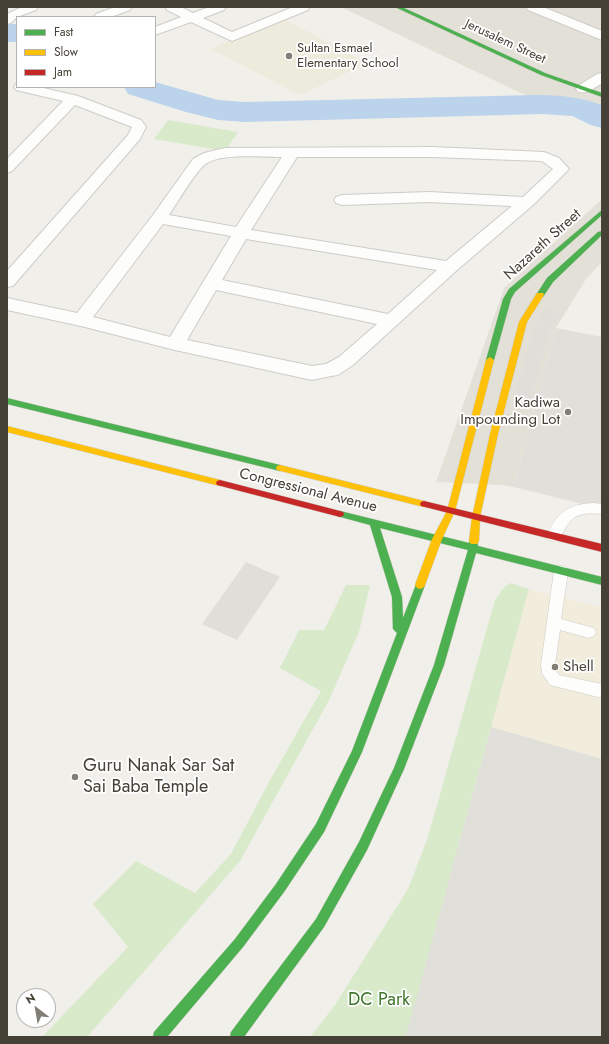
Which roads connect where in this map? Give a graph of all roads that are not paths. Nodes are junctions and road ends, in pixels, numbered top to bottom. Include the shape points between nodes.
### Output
1 (32, 7) edge
2 (126, 7) edge
3 (170, 7) edge
4 (220, 7) edge
5 (304, 7) edge
6 (398, 7) edge
7 (532, 7) edge
8 (103, 16) edge
9 (193, 18) junction
10 (7, 20) edge
11 (156, 31) edge
12 (602, 36) edge
13 (602, 77) edge
14 (24, 88) edge
15 (584, 89) junction
16 (602, 95) edge
17 (73, 99) junction
18 (292, 153) junction
19 (7, 168) edge
20 (342, 200) dead end
21 (527, 202) junction
22 (602, 212) edge
23 (159, 218) junction
24 (602, 231) edge
25 (241, 233) junction
26 (450, 266) junction
27 (7, 282) edge
28 (211, 283) junction
29 (7, 304) edge
30 (81, 320) junction
31 (392, 321) junction
32 (175, 344) junction
33 (7, 401) edge
34 (7, 429) edge
35 (602, 509) edge
36 (451, 511) junction
37 (476, 517) junction
38 (374, 522) junction
39 (554, 536) junction
40 (437, 539) junction
41 (473, 548) junction
42 (602, 548) edge
43 (561, 571) junction
44 (602, 581) edge
45 (554, 623) junction
46 (589, 632) dead end
47 (398, 641) junction
48 (602, 691) edge
49 (159, 1037) edge
50 (236, 1037) edge

1 - 10 street
2 - 8 street
3 - 9 street
4 - 9 street
5 - 9 street via 230,37
6 - 15 main road, Jerusalem Street via 543,74
7 - 12 street
9 - 11 street
13 - 15 street
14 - 17 street
15 - 16 main road, Jerusalem Street
17 - 19 street
17 - 27 street via 136,123 138,131
18 - 21 street via 432,152 551,159 561,169
18 - 23 street via 225,153 208,156 198,162
18 - 25 street
20 - 21 street via 429,197
21 - 26 street
22 - 36 main road, Nazareth Street via 520,283 507,299
23 - 25 street
23 - 30 street
24 - 37 main road, Nazareth Street via 550,280 523,322
25 - 26 street
25 - 28 street
26 - 31 street
28 - 31 street
28 - 32 street
29 - 30 street
30 - 32 street
31 - 32 street via 346,361 331,370 312,373
33 - 36 main road, Congressional Avenue
34 - 38 main road, Congressional Avenue
35 - 39 lane via 578,510 566,516 557,525
36 - 37 main road, Congressional Avenue
36 - 40 main road, Nazareth Street
37 - 39 main road, Congressional Avenue
37 - 41 main road, Nazareth Street
38 - 40 main road, Congressional Avenue
38 - 47 main road via 397,597
39 - 42 main road, Congressional Avenue
40 - 41 main road, Congressional Avenue
40 - 47 main road, Nazareth Street
41 - 43 main road, Congressional Avenue
41 - 50 main road, Nazareth Street via 439,665 400,769 366,839 320,923
43 - 44 main road, Congressional Avenue
43 - 45 lane
45 - 46 lane
45 - 48 lane via 549,673 555,680
47 - 49 main road, Nazareth Street via 356,752 320,828 239,943

